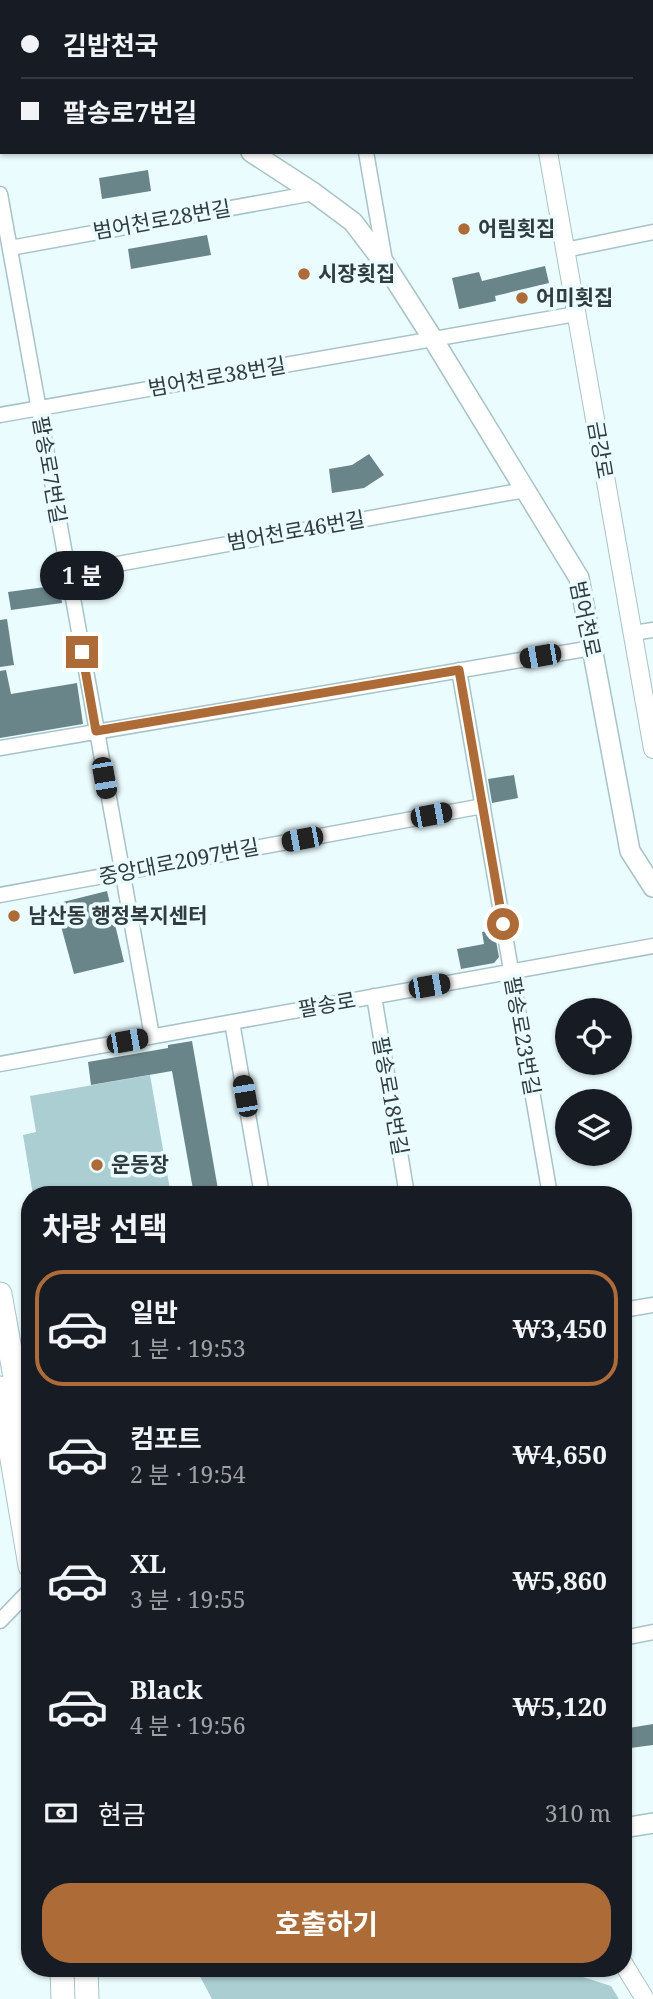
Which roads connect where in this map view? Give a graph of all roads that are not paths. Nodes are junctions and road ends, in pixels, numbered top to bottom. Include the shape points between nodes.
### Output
1 (254, 154) edge
2 (366, 154) edge
3 (548, 154) edge
4 (314, 193) junction
5 (0, 194) edge
6 (653, 232) edge
7 (10, 248) junction
8 (565, 250) junction
9 (385, 264) junction
10 (576, 314) junction
11 (433, 339) junction
12 (38, 408) junction
13 (0, 415) edge
14 (525, 490) junction
15 (68, 573) junction
16 (653, 630) edge
17 (633, 634) junction
18 (592, 648) junction
19 (459, 670) junction
20 (96, 731) junction
21 (0, 748) edge
22 (653, 748) edge
23 (483, 806) junction
24 (122, 873) junction
25 (653, 887) edge
26 (0, 895) edge
27 (653, 946) edge
28 (511, 971) junction
29 (374, 996) junction
30 (232, 1022) junction
31 (152, 1036) junction
32 (0, 1063) edge
33 (260, 1186) edge
34 (406, 1186) edge
35 (548, 1186) edge
36 (0, 1294) edge
37 (653, 1305) edge
38 (632, 1308) edge
39 (0, 1388) edge
40 (21, 1408) edge
41 (21, 1513) edge
42 (21, 1599) edge
43 (0, 1621) edge
44 (653, 1632) edge
45 (632, 1636) edge
46 (653, 1823) edge
47 (632, 1826) edge
48 (62, 1977) edge
49 (86, 1977) edge
50 (632, 1977) edge
51 (63, 1999) edge
52 (87, 1999) edge
53 (645, 1999) edge

1 - 4 main road, 범어천로
2 - 9 street
3 - 8 street, 금강로
4 - 7 street, 범어천로28번길
4 - 9 main road, 범어천로 via 353,222
5 - 7 street, 팔송로7번길
6 - 8 street
7 - 12 street, 팔송로7번길
8 - 10 street, 금강로
9 - 11 main road, 범어천로
10 - 11 street
10 - 17 street, 금강로
11 - 12 street, 범어천로38번길
11 - 14 main road, 범어천로
12 - 13 street, 범어천로38번길
12 - 15 street, 팔송로7번길
14 - 15 street, 범어천로46번길
14 - 18 main road, 범어천로 via 579,578
15 - 20 street, 팔송로7번길
16 - 17 street
17 - 22 street, 금강로
18 - 19 street
18 - 25 main road, 범어천로 via 630,851
19 - 20 street
19 - 23 street, 팔송로23번길
20 - 21 street
20 - 24 street, 팔송로7번길
23 - 24 street, 중앙대로2097번길
23 - 28 street, 팔송로23번길
24 - 26 street, 중앙대로2097번길
24 - 31 street, 팔송로7번길
27 - 28 street, 팔송로
28 - 29 street, 팔송로
28 - 35 street, 팔송로23번길
29 - 30 street, 팔송로
29 - 34 street, 팔송로18번길
30 - 31 street, 팔송로
30 - 33 street
31 - 32 street, 팔송로
36 - 40 main road
37 - 38 street
39 - 41 main road
42 - 43 street
44 - 45 street
46 - 47 main road
48 - 51 main road
49 - 52 main road
50 - 53 street

